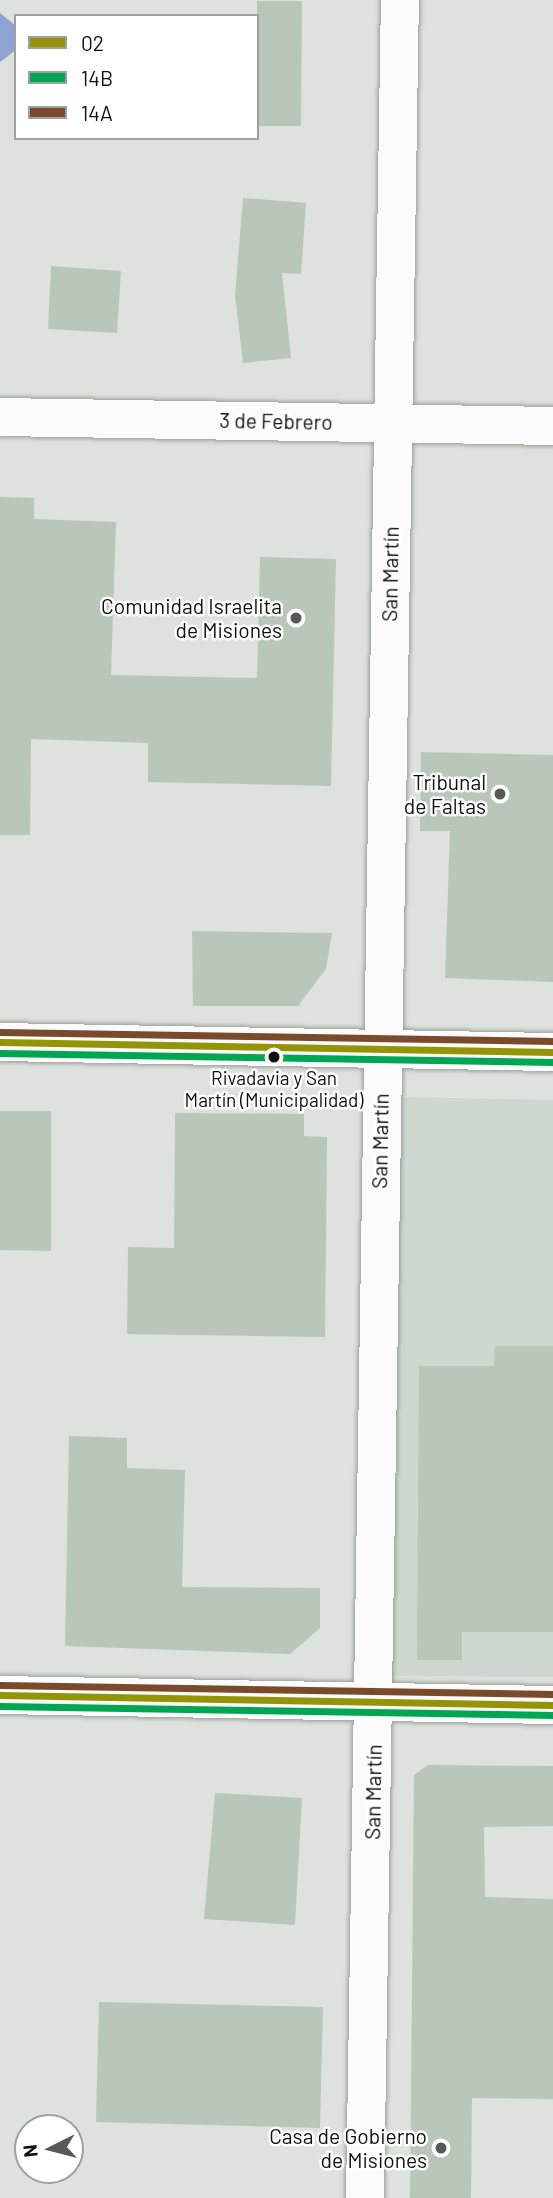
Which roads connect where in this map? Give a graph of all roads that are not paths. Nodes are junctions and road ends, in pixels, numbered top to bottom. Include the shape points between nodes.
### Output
1 (400, 0) edge
2 (0, 417) edge
3 (393, 424) junction
4 (553, 426) edge
5 (0, 1042) edge
6 (381, 1048) junction
7 (553, 1052) edge
8 (0, 1696) edge
9 (375, 1702) junction
10 (553, 1705) edge
11 (365, 2198) edge

1 - 3 street, San Martín
2 - 3 street, 3 de Febrero
3 - 4 street, 3 de Febrero
3 - 6 street, San Martín
5 - 6 street
6 - 7 street
6 - 9 street, San Martín
8 - 9 street
9 - 10 street
9 - 11 street, San Martín

